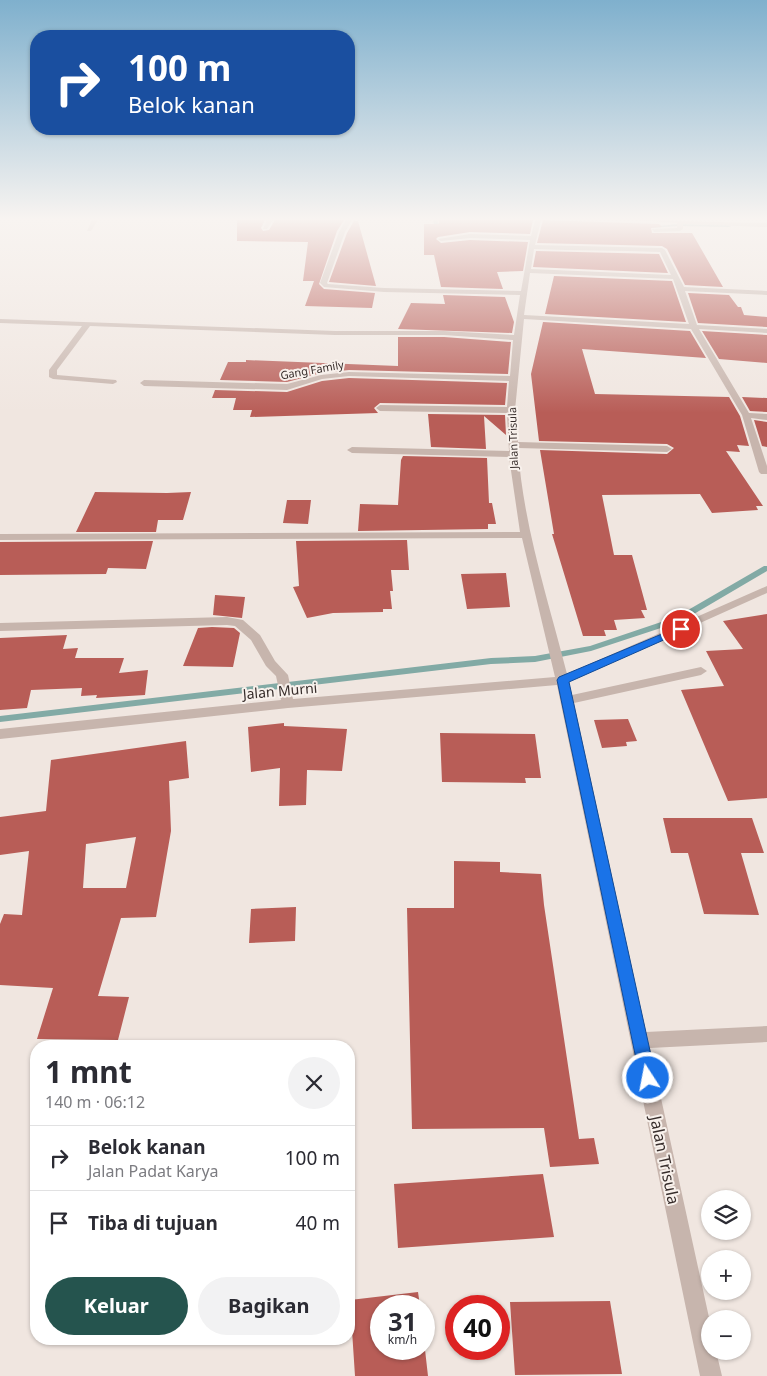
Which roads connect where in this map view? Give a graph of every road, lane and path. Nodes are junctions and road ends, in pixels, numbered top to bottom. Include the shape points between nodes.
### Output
1 (325, 284) edge
2 (525, 284) edge
3 (679, 284) edge
4 (681, 289) junction
5 (524, 293) junction
6 (766, 293) edge
7 (520, 318) junction
8 (0, 322) edge
9 (88, 324) junction
10 (694, 327) junction
11 (767, 331) edge
12 (517, 338) junction
13 (514, 379) junction
14 (113, 382) dead end
15 (144, 383) dead end
16 (380, 408) dead end
17 (511, 410) junction
18 (746, 415) junction
19 (767, 417) edge
20 (667, 448) dead end
21 (352, 450) dead end
22 (513, 450) junction
23 (764, 472) dead end
24 (526, 536) junction
25 (0, 537) edge
26 (767, 589) edge
27 (0, 627) edge
28 (700, 671) dead end
29 (562, 680) junction
30 (287, 699) junction
31 (567, 700) junction
32 (0, 734) edge
33 (767, 1034) edge
34 (640, 1040) junction
35 (711, 1376) edge

1 - 5 street via 330,288
2 - 5 street, Jalan Trisula
3 - 4 street
4 - 6 street
4 - 10 street
5 - 7 street, Jalan Trisula
7 - 10 street
7 - 12 street, Jalan Trisula
8 - 9 street
9 - 12 street
9 - 14 street via 53,370 53,377
10 - 11 street
10 - 18 street
12 - 13 street, Jalan Trisula
13 - 15 street, Gang Family via 349,374 321,377 287,387
13 - 17 street, Jalan Trisula
16 - 17 street
17 - 22 street, Jalan Trisula
18 - 19 street
18 - 23 street
20 - 22 street
21 - 22 street
22 - 24 street, Jalan Trisula
24 - 25 street
24 - 29 street, Jalan Trisula
26 - 29 street, Jalan Murni
27 - 30 street via 239,622 256,638 270,663 282,676
28 - 31 street
29 - 30 street, Jalan Murni
29 - 31 street, Jalan Trisula
30 - 32 street, Jalan Murni
31 - 34 street, Jalan Trisula
33 - 34 street
34 - 35 street, Jalan Trisula

